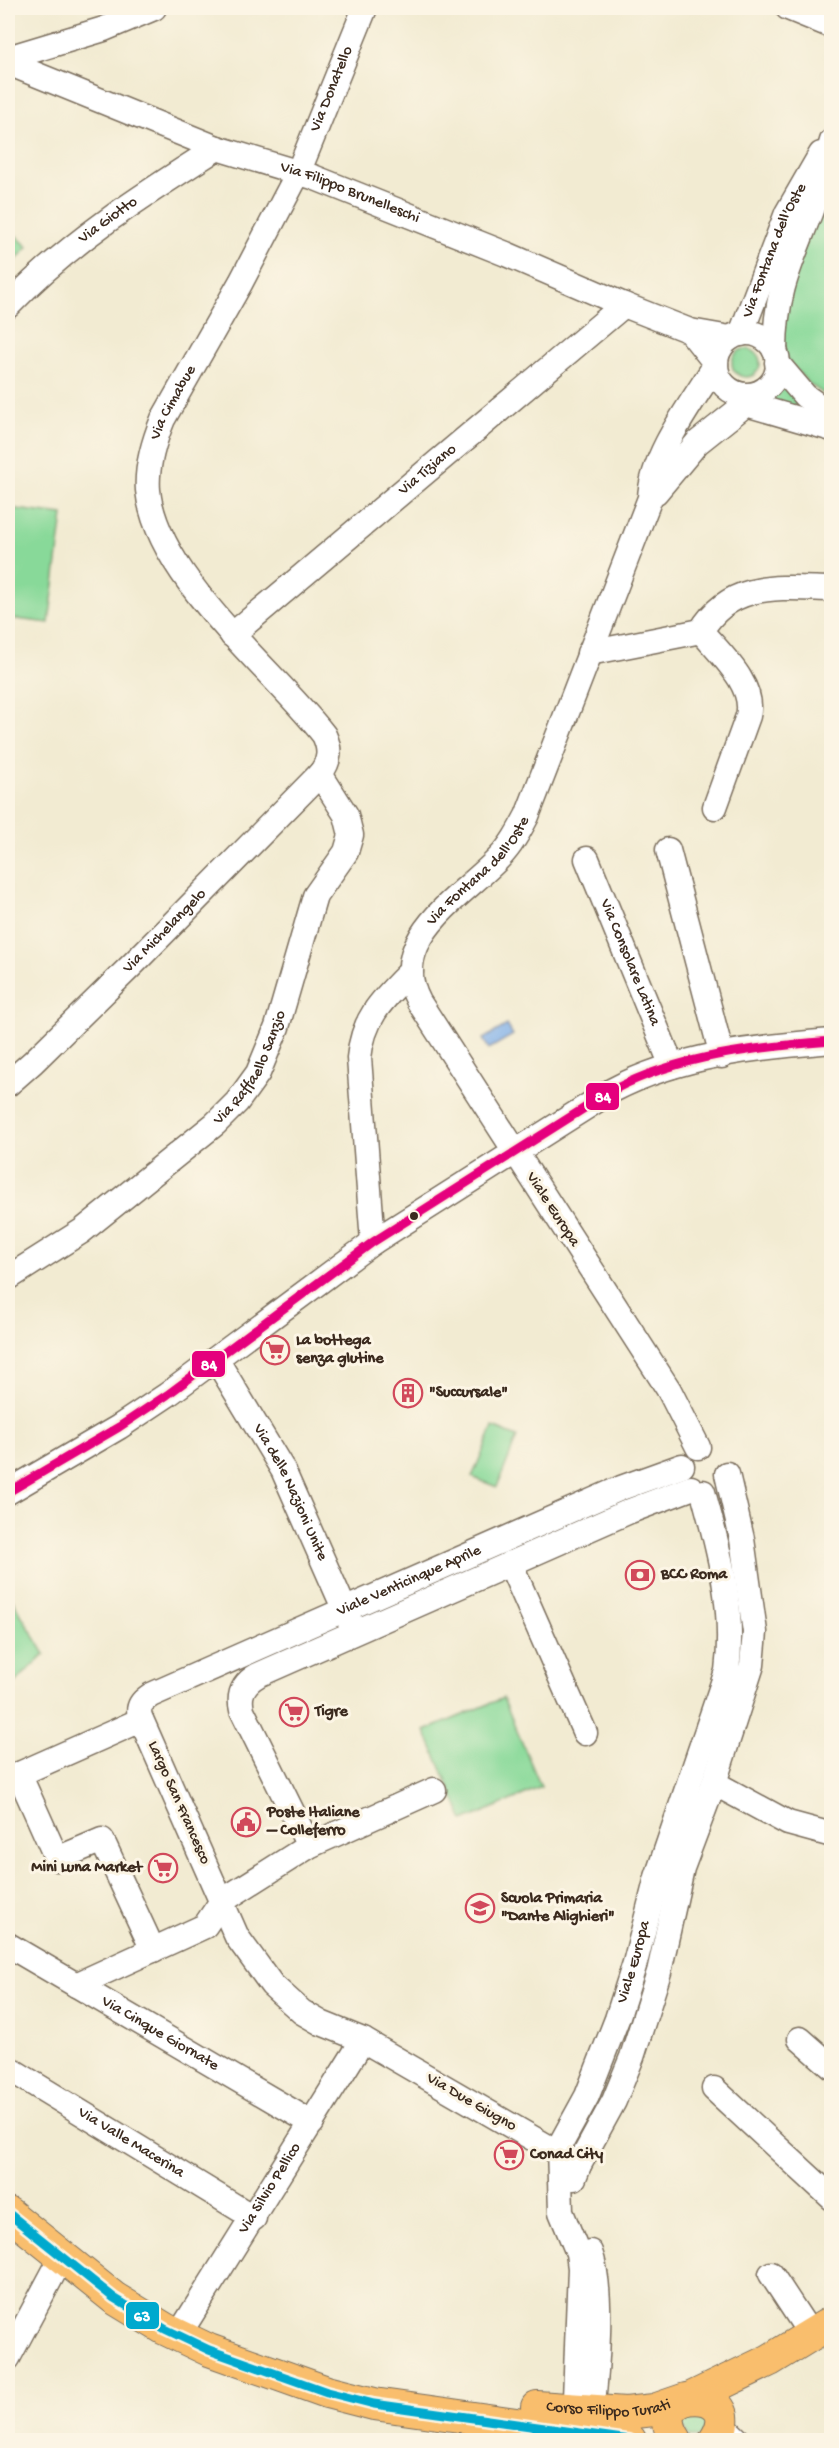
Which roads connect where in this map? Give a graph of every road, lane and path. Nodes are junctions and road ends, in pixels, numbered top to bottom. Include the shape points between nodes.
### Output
1 (154, 8) edge
2 (365, 8) edge
3 (788, 8) edge
4 (831, 26) edge
5 (8, 58) edge
6 (8, 63) edge
7 (831, 141) edge
8 (218, 148) junction
9 (298, 173) junction
10 (624, 305) junction
11 (8, 306) edge
12 (690, 331) junction
13 (736, 336) junction
14 (776, 357) junction
15 (716, 364) junction
16 (747, 400) junction
17 (831, 415) edge
18 (831, 429) edge
19 (650, 498) junction
20 (831, 588) edge
21 (701, 630) junction
22 (232, 634) junction
23 (589, 652) junction
24 (320, 774) junction
25 (715, 807) dead end
26 (668, 850) dead end
27 (587, 859) dead end
28 (411, 971) junction
29 (831, 1041) edge
30 (722, 1056) junction
31 (672, 1066) junction
32 (8, 1084) edge
33 (514, 1151) junction
34 (373, 1242) junction
35 (8, 1278) edge
36 (216, 1359) junction
37 (698, 1447) junction
38 (682, 1466) junction
39 (727, 1474) junction
40 (697, 1490) junction
41 (8, 1492) edge
42 (510, 1563) junction
43 (345, 1609) junction
44 (354, 1632) junction
45 (140, 1713) junction
46 (585, 1733) dead end
47 (13, 1777) edge
48 (714, 1783) junction
49 (434, 1790) dead end
50 (831, 1836) edge
51 (309, 1846) junction
52 (222, 1901) junction
53 (8, 1945) edge
54 (153, 1950) junction
55 (76, 1985) junction
56 (800, 2039) dead end
57 (363, 2040) junction
58 (831, 2067) edge
59 (8, 2068) edge
60 (714, 2089) dead end
61 (312, 2123) junction
62 (558, 2153) junction
63 (579, 2165) junction
64 (831, 2198) edge
65 (8, 2213) edge
66 (254, 2218) junction
67 (62, 2257) junction
68 (771, 2274) dead end
69 (821, 2328) edge
70 (178, 2336) junction
71 (8, 2358) edge
72 (770, 2360) junction
73 (689, 2398) junction
74 (584, 2425) edge
75 (494, 2431) edge
76 (724, 2432) edge
77 (630, 2440) edge
78 (676, 2440) edge

1 - 5 street via 104,29
2 - 9 street, Via Donatello
3 - 4 street
6 - 8 street, Via Filippo Brunelleschi
7 - 13 street, Via Fontana dell'Oste via 787,213
7 - 14 street, Via Fontana dell'Oste via 820,185 781,287
8 - 9 street, Via Filippo Brunelleschi
8 - 11 street, Via Giotto via 105,222 55,261
9 - 10 street, Via Filippo Brunelleschi
9 - 22 street, Via Cimabue via 169,406 156,436 150,464 150,498 163,536 189,579
10 - 12 street, Via Filippo Brunelleschi
10 - 22 street, Via Tiziano
12 - 13 street, Via Filippo Brunelleschi
12 - 15 street
13 - 14 street via 761,337
13 - 15 street via 722,345
14 - 16 street via 772,381
14 - 17 street via 797,388
15 - 16 street via 722,382
15 - 19 street, Via Fontana dell'Oste via 660,461
16 - 18 street
16 - 19 street, Via Fontana dell'Oste via 697,443
19 - 23 street, Via Fontana dell'Oste
20 - 21 street via 771,589 738,596 719,607
21 - 23 street
21 - 25 street via 748,691 750,703
22 - 24 street, Via Cimabue via 324,735 330,752
23 - 28 street, Via Fontana dell'Oste via 519,832 499,859 428,926 413,953
24 - 32 street, Via Michelangelo
24 - 35 street, Via Raffaello Sanzio via 346,815 351,835 315,896 275,1034 258,1073 215,1124 82,1231
26 - 30 street
27 - 31 street, Via Consolare Latina
28 - 33 street, Viale Europa via 418,1002
28 - 34 street, Via Fontana dell'Oste via 373,1011 358,1058
29 - 30 street
30 - 31 street
31 - 33 street via 613,1090
33 - 34 street
33 - 37 street, Viale Europa via 669,1390
34 - 36 street
36 - 41 street via 119,1427
36 - 43 street, Via delle Nazioni Unite via 283,1470
37 - 38 street via 688,1454
37 - 39 street via 712,1447 723,1455
38 - 40 street via 684,1478
38 - 43 street, Viale Venticinque Aprile via 621,1488
39 - 40 street via 716,1489
39 - 48 street, Viale Europa via 755,1638 750,1674
40 - 42 street, Viale Venticinque Aprile via 630,1511
40 - 62 street, Viale Europa via 718,1547 726,1595 726,1671 657,1876 615,2025 588,2096
42 - 44 street, Viale Venticinque Aprile
42 - 46 street
43 - 44 street, Via delle Nazioni Unite
43 - 45 street, Viale Venticinque Aprile via 151,1695
44 - 51 street, Viale Venticinque Aprile via 253,1678 242,1690 242,1710
45 - 47 street, Viale Venticinque Aprile
45 - 52 street, Largo San Francesco
47 - 54 street via 57,1859 102,1840
48 - 50 street via 788,1823
48 - 63 street, Viale Europa via 682,1868 659,1972 632,2057 614,2101
49 - 51 street
51 - 52 street
52 - 54 street via 205,1926
52 - 57 street, Largo San Francesco via 249,1956 286,2000 321,2023
53 - 55 street, Via Cinque Giornate
54 - 55 street
55 - 61 street, Via Cinque Giornate
56 - 58 street
57 - 61 street, Via Silvio Pellico
57 - 62 street, Via Due Giugno
59 - 66 street, Via Valle Macerina
60 - 64 street
61 - 66 street, Via Silvio Pellico
62 - 63 street, Via Due Giugno
62 - 74 street via 561,2212 580,2268
63 - 74 street, Viale Europa via 573,2181 574,2209 593,2261 598,2296
65 - 67 main road, Corso Filippo Turati
66 - 70 street, Via Silvio Pellico
67 - 70 main road, Corso Filippo Turati via 114,2298
67 - 71 street
68 - 69 street
69 - 72 main road
70 - 75 main road, Corso Filippo Turati via 350,2398
72 - 73 main road, Corso Filippo Turati
72 - 76 main road
73 - 74 main road, Corso Filippo Turati
73 - 76 main road via 711,2402 717,2408
73 - 78 main road via 679,2402 670,2416 671,2433
74 - 75 main road, Corso Filippo Turati via 530,2408
74 - 77 main road, Corso Filippo Turati

